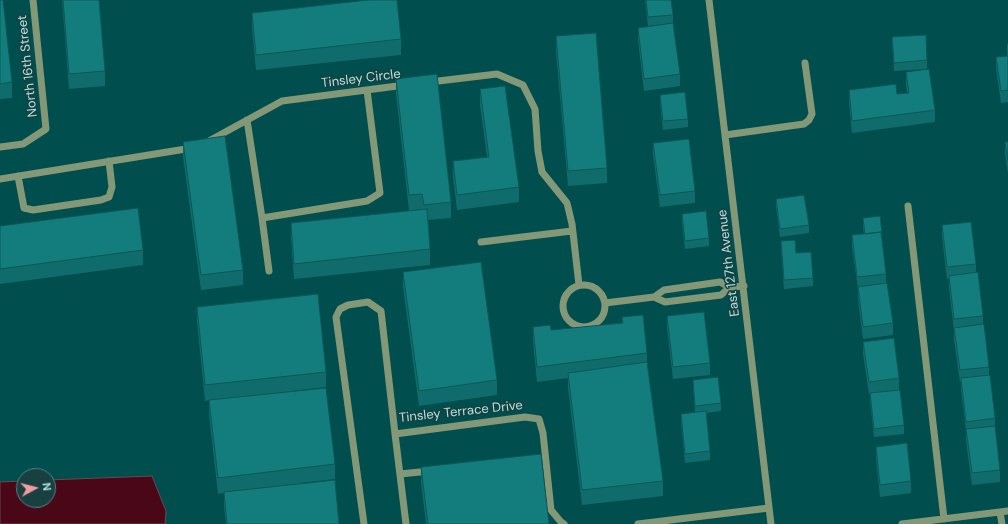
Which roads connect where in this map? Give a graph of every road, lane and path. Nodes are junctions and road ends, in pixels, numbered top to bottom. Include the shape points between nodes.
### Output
1 (33, 0) edge
2 (709, 0) edge
3 (805, 63) dead end
4 (368, 90) junction
5 (247, 120) junction
6 (725, 135) junction
7 (0, 147) edge
8 (110, 162) junction
9 (18, 176) junction
10 (0, 179) edge
11 (908, 206) dead end
12 (262, 218) junction
13 (572, 231) junction
14 (481, 242) dead end
15 (269, 271) dead end
16 (579, 286) junction
17 (744, 286) junction
18 (730, 288) junction
19 (654, 297) junction
20 (605, 303) junction
21 (395, 434) junction
22 (438, 470) edge
23 (400, 474) junction
24 (769, 508) junction
25 (1004, 512) edge
26 (944, 519) junction
27 (364, 524) edge
28 (406, 524) edge
29 (564, 524) edge
30 (638, 524) edge
31 (771, 524) edge
32 (902, 524) edge
33 (1002, 524) edge

1 - 7 street, North 16th Street via 46,129 23,144
2 - 6 street, East 127th Avenue
3 - 6 street via 812,114 809,120 804,124
4 - 5 street, Tinsley Circle via 282,101
4 - 12 street via 380,193 367,201
4 - 13 street, Tinsley Circle via 497,74 523,85 535,109 542,172 567,203
5 - 8 street, Tinsley Circle via 199,147
5 - 12 street
6 - 17 street, East 127th Avenue
8 - 9 street, Tinsley Circle
8 - 9 street via 112,187 109,197 101,200 33,210 24,208
9 - 10 street, Tinsley Circle
11 - 26 street
12 - 15 street
13 - 14 street
13 - 16 street, Tinsley Circle
16 - 20 street via 593,287
16 - 20 street via 567,293 562,306 563,313 571,324 585,328 598,323 605,310
17 - 18 street
17 - 24 street, East 127th Avenue
18 - 19 street via 721,295 665,302
18 - 19 street via 720,282 664,290
19 - 20 street
21 - 23 street
21 - 27 street, Tinsley Terrace Drive via 381,311 368,302 348,305 340,309 336,317
21 - 29 street, Tinsley Terrace Drive via 525,417 539,419 543,433 542,459 551,510
22 - 23 street
23 - 28 street
24 - 30 street
24 - 31 street, East 127th Avenue
25 - 26 street
25 - 33 street
26 - 32 street

